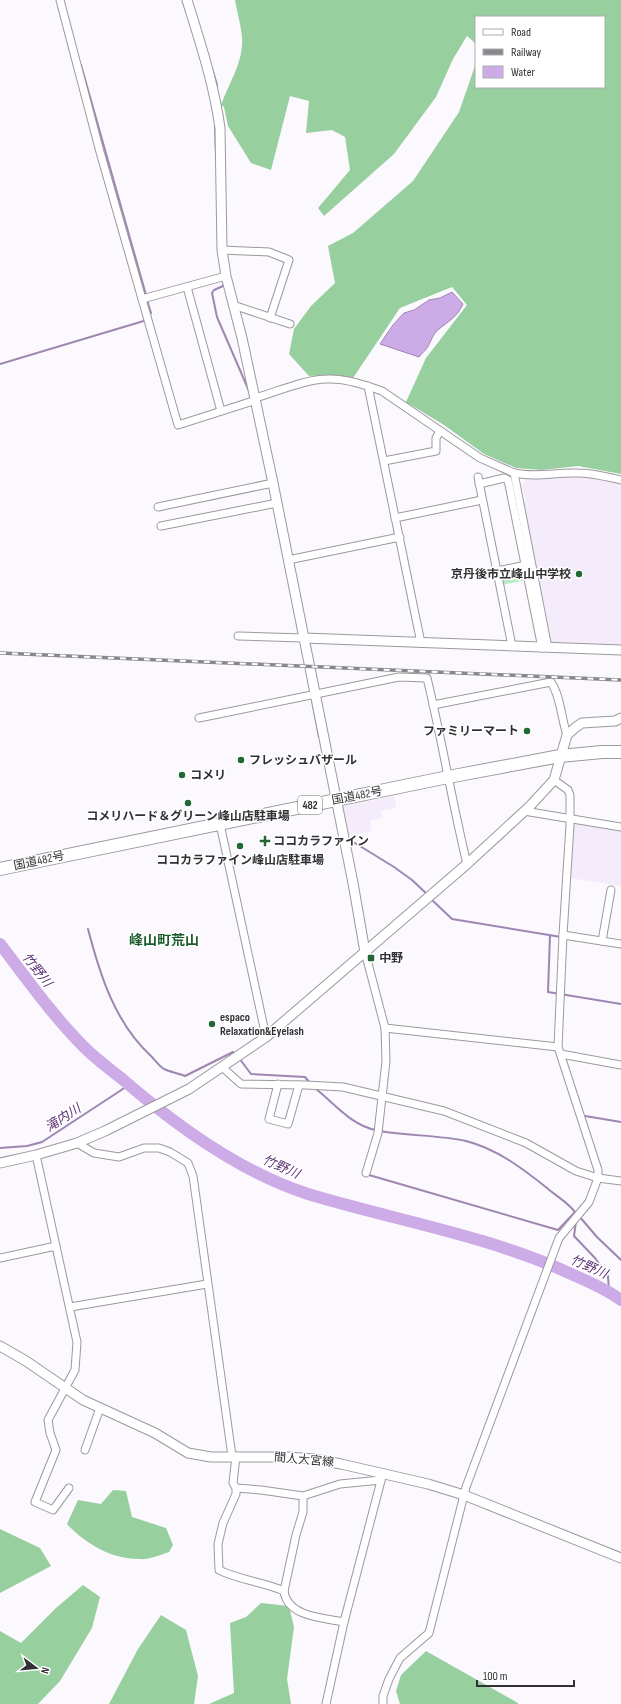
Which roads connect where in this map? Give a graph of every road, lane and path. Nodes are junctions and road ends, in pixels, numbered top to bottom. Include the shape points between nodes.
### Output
1 (60, 0) edge
2 (187, 0) edge
3 (222, 250) junction
4 (226, 276) junction
5 (187, 287) junction
6 (142, 299) junction
7 (233, 305) junction
8 (270, 318) junction
9 (290, 324) dead end
10 (368, 386) junction
11 (255, 399) junction
12 (221, 411) junction
13 (440, 430) junction
14 (384, 461) junction
15 (514, 473) junction
16 (621, 480) edge
17 (273, 483) junction
18 (482, 500) junction
19 (277, 503) junction
20 (158, 507) dead end
21 (395, 518) junction
22 (161, 526) dead end
23 (400, 537) junction
24 (288, 560) junction
25 (526, 565) junction
26 (496, 571) junction
27 (238, 636) dead end
28 (304, 638) junction
29 (421, 644) junction
30 (512, 646) junction
31 (545, 648) junction
32 (621, 650) edge
33 (314, 694) junction
34 (433, 705) junction
35 (199, 718) dead end
36 (621, 718) edge
37 (567, 735) junction
38 (621, 752) edge
39 (560, 756) junction
40 (448, 777) junction
41 (554, 780) junction
42 (336, 800) junction
43 (524, 811) junction
44 (569, 819) junction
45 (220, 824) junction
46 (621, 827) edge
47 (467, 864) junction
48 (0, 869) edge
49 (611, 890) dead end
50 (563, 935) junction
51 (602, 941) junction
52 (621, 944) edge
53 (365, 952) junction
54 (385, 1028) junction
55 (266, 1037) junction
56 (558, 1047) junction
57 (561, 1054) junction
58 (621, 1065) edge
59 (222, 1068) junction
60 (278, 1084) junction
61 (299, 1085) junction
62 (383, 1096) junction
63 (76, 1143) junction
64 (36, 1155) junction
65 (0, 1163) edge
66 (366, 1173) dead end
67 (598, 1178) junction
68 (621, 1181) edge
69 (56, 1246) junction
70 (0, 1258) edge
71 (207, 1284) junction
72 (70, 1307) junction
73 (0, 1346) edge
74 (66, 1389) junction
75 (100, 1408) junction
76 (85, 1450) dead end
77 (234, 1456) junction
78 (382, 1476) junction
79 (70, 1488) dead end
80 (236, 1488) junction
81 (464, 1495) junction
82 (303, 1496) junction
83 (621, 1558) edge
84 (284, 1591) junction
85 (344, 1622) junction
86 (326, 1704) edge
87 (383, 1704) edge

1 - 6 street
2 - 3 street via 212,82 220,128
3 - 4 street
3 - 8 street via 269,252 289,260
4 - 5 street
4 - 7 street
5 - 6 street
5 - 12 street
6 - 12 street via 178,425
7 - 8 street
7 - 11 street
8 - 9 street
10 - 11 street via 327,379 308,382
10 - 13 street via 382,392
10 - 14 street
11 - 12 street
11 - 17 street
13 - 14 street via 436,438 436,451
13 - 15 street via 480,458
14 - 21 street
15 - 16 street via 528,476 578,473
15 - 31 street
17 - 19 street
17 - 20 street
18 - 21 street
18 - 25 street via 479,480 508,480
18 - 26 street
19 - 22 street
19 - 24 street
21 - 23 street
23 - 24 street
23 - 29 street
24 - 28 street
25 - 26 street
25 - 31 street
26 - 30 street
27 - 28 street
28 - 29 street
28 - 33 street
29 - 30 street
30 - 31 street
31 - 32 street
33 - 34 street via 399,677 427,678
33 - 35 street
33 - 42 street
34 - 37 street via 551,682 555,688
34 - 40 street
36 - 37 street via 582,723
37 - 39 street
38 - 39 highway, 国道482号 / 482
39 - 40 highway, 国道482号 / 482
39 - 41 street
40 - 42 highway, 国道482号 / 482
40 - 47 street
41 - 43 street
41 - 44 street via 568,790 570,795
42 - 45 highway, 国道482号 / 482
42 - 53 street
43 - 44 street
43 - 47 street
44 - 46 street
44 - 50 street
45 - 48 highway, 国道482号 / 482
45 - 55 street
47 - 53 street
49 - 51 street
50 - 51 street
50 - 56 street
51 - 52 street
53 - 54 street
53 - 55 street
54 - 56 street
54 - 62 street
55 - 59 street
56 - 57 street
57 - 58 street
57 - 67 street via 598,1170
59 - 60 street via 241,1084
59 - 63 street via 185,1091
60 - 61 street
60 - 61 street via 269,1119 288,1124
61 - 62 street via 343,1087
62 - 66 street via 378,1133
62 - 67 street via 444,1111 526,1143 576,1171
63 - 64 street
63 - 71 street via 94,1153 119,1157 144,1148 159,1148 188,1163 193,1176
64 - 65 street
64 - 69 street
67 - 68 street
67 - 81 street via 589,1202 559,1238
69 - 70 street
69 - 72 street
71 - 72 street
71 - 77 street
72 - 74 street via 77,1342 75,1370
73 - 74 street, 間人大宮線
74 - 75 street, 間人大宮線
74 - 79 street via 48,1420 56,1450 35,1502 53,1510
75 - 76 street
75 - 77 street, 間人大宮線 via 155,1433 188,1453 211,1457
77 - 78 street, 間人大宮線 via 315,1459
77 - 80 street via 233,1483
78 - 81 street, 間人大宮線
78 - 82 street via 340,1484
78 - 85 street
80 - 82 street
80 - 84 street via 218,1544 219,1570
81 - 83 street, 間人大宮線
81 - 87 street via 429,1633 400,1658 389,1679
82 - 84 street via 303,1512
84 - 85 street via 285,1597 295,1610
85 - 86 street

